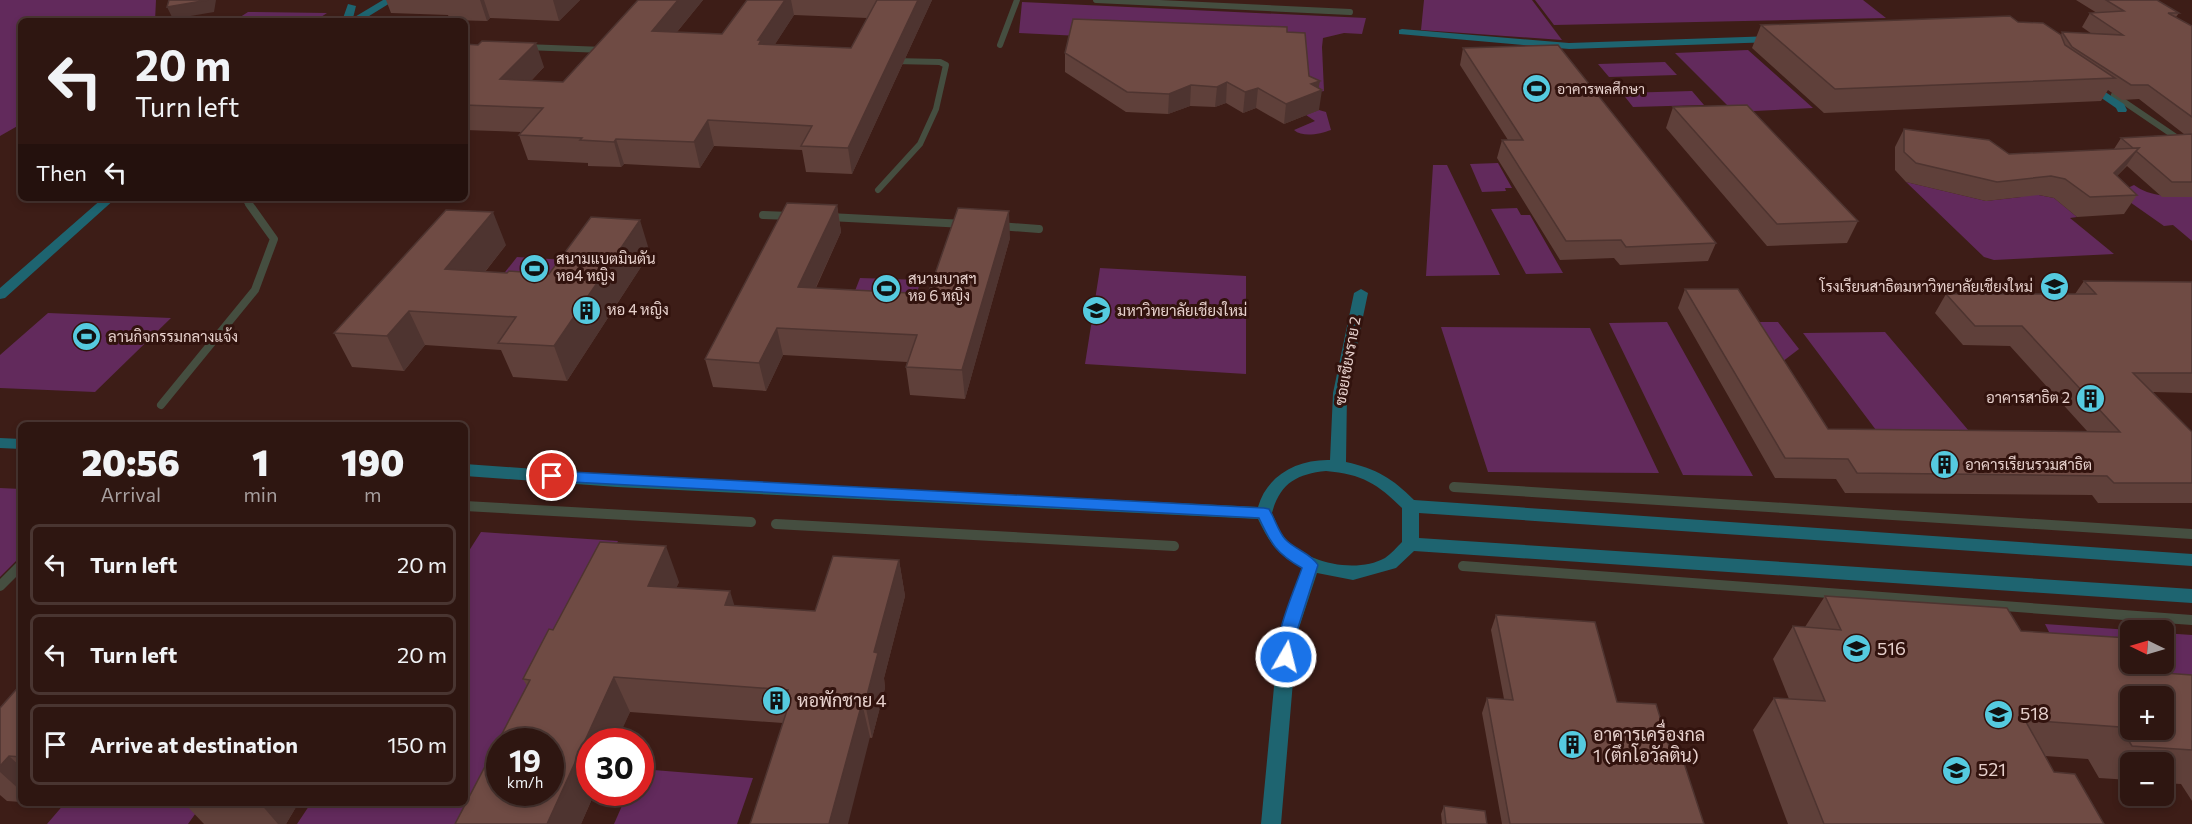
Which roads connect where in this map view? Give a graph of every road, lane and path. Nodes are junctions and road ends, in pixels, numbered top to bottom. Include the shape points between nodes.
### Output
1 (390, 0) edge
2 (347, 3) edge
3 (348, 18) edge
4 (359, 18) edge
5 (1402, 32) dead end
6 (1782, 39) edge
7 (2075, 76) edge
8 (2122, 110) dead end
9 (107, 201) edge
10 (1361, 293) dead end
11 (0, 295) edge
12 (0, 443) edge
13 (18, 444) edge
14 (1338, 466) junction
15 (468, 471) edge
16 (1410, 506) junction
17 (1264, 513) junction
18 (1410, 544) junction
19 (2192, 560) edge
20 (1311, 565) junction
21 (2192, 597) edge
22 (1272, 824) edge

1 - 4 street
2 - 3 street
5 - 6 street via 1569,46
7 - 8 street
9 - 11 street
10 - 14 street, ซอยเชียงราย 2 via 1340,393
12 - 13 street
14 - 16 street via 1364,472 1388,484
14 - 17 street via 1317,466 1281,480 1270,493
15 - 17 street
16 - 18 street
16 - 19 street
17 - 20 street via 1277,541
18 - 20 street via 1390,563 1353,573
18 - 21 street
20 - 22 street via 1288,634

